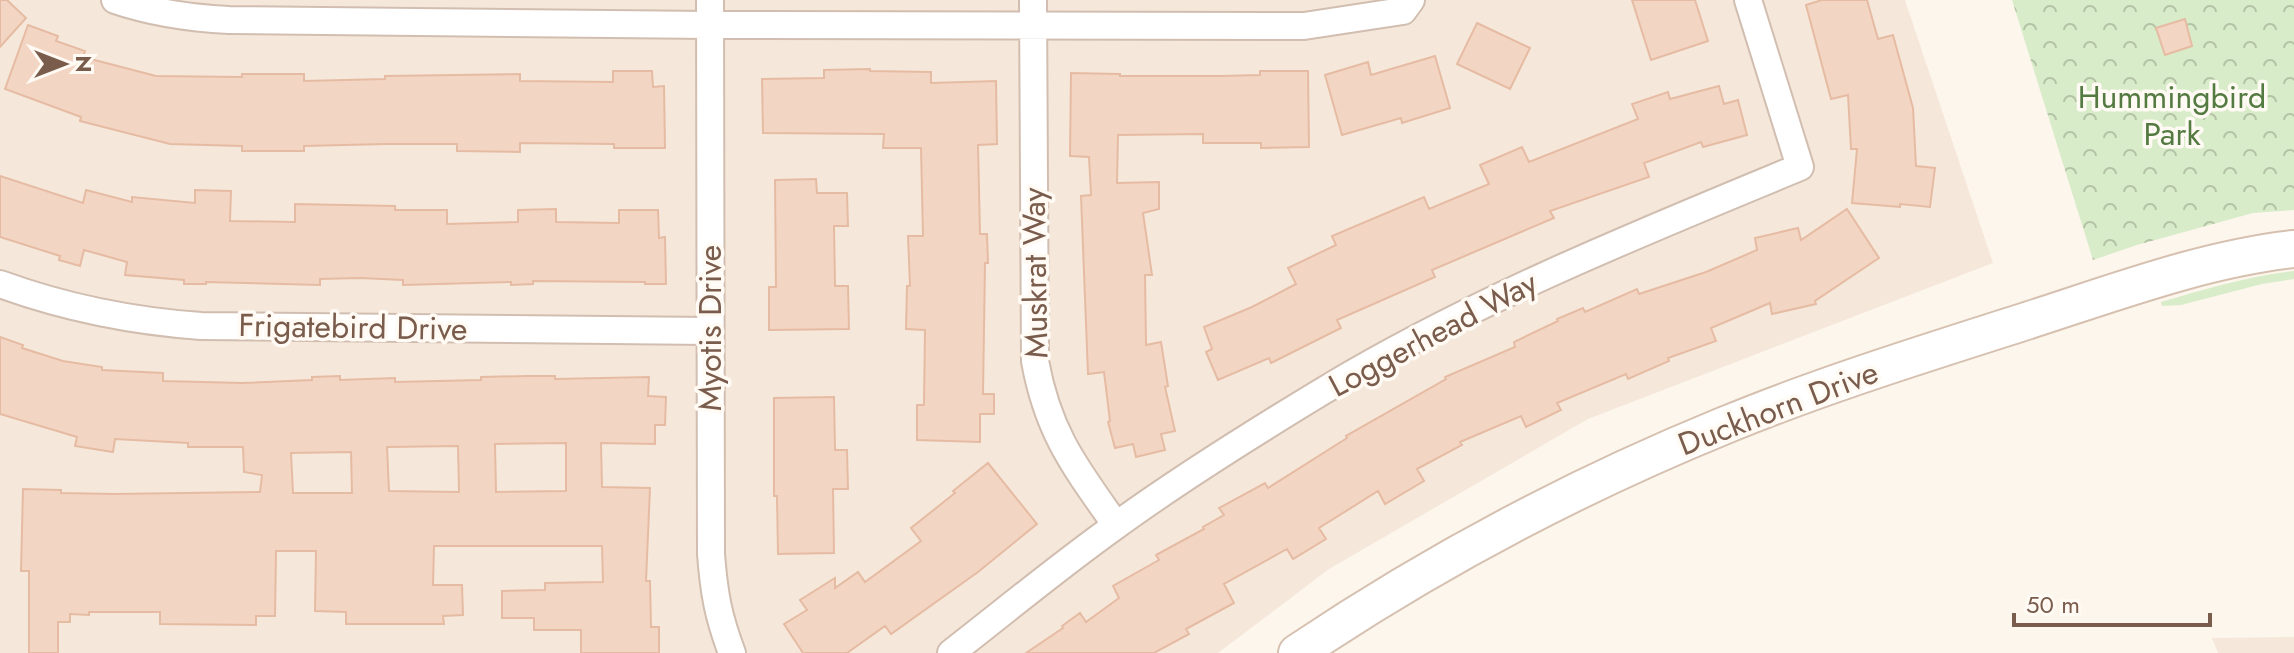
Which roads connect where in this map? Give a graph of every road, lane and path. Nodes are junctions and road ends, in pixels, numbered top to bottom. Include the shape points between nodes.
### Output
1 (115, 0) edge
2 (1411, 0) edge
3 (1748, 0) edge
4 (710, 12) edge
5 (1033, 12) edge
6 (2294, 249) edge
7 (0, 284) edge
8 (710, 331) junction
9 (1116, 525) junction
10 (732, 653) edge
11 (951, 653) edge
12 (1297, 653) edge

1 - 4 street via 185,18 229,20
2 - 5 street via 1403,11 1304,26
3 - 9 street, Loggerhead Way via 1800,167 1544,276 1411,342 1299,406
4 - 5 street
4 - 8 street, Myotis Drive
5 - 9 street, Muskrat Way via 1035,361 1056,434
6 - 12 street, Duckhorn Drive via 2168,277 1859,375 1724,425 1506,527
7 - 8 street, Frigatebird Drive via 81,310 201,326
8 - 10 street, Myotis Drive via 711,554 715,598
9 - 11 street, Loggerhead Way

